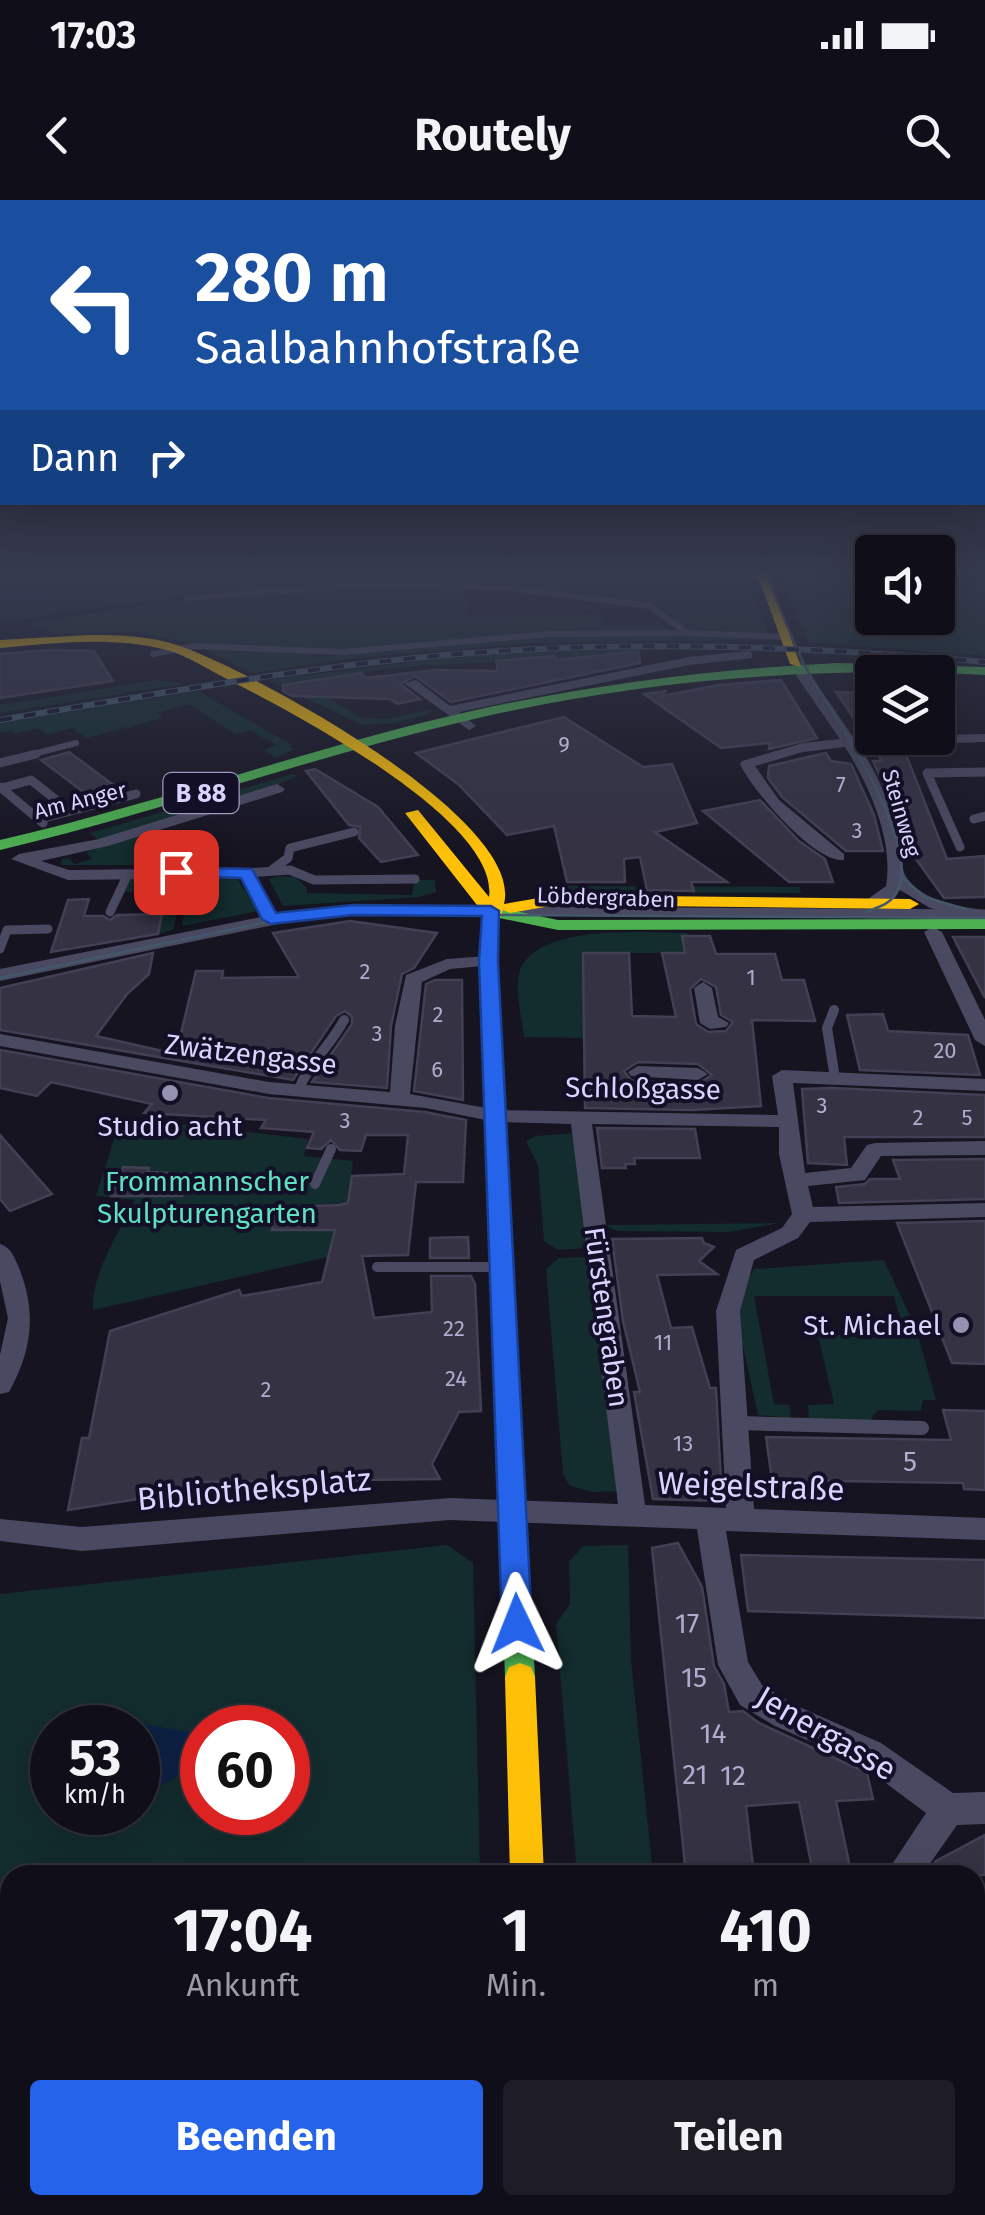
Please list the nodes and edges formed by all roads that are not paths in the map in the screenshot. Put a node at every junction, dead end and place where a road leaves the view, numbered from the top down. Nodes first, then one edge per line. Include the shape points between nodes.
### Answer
1 (174, 665) edge
2 (209, 665) edge
3 (669, 665) edge
4 (784, 665) edge
5 (797, 665) edge
6 (910, 665) edge
7 (985, 671) edge
8 (412, 683) dead end
9 (459, 718) junction
10 (985, 738) edge
11 (76, 743) dead end
12 (360, 744) junction
13 (850, 744) junction
14 (336, 752) junction
15 (0, 764) edge
16 (985, 772) edge
17 (1, 787) edge
18 (277, 789) dead end
19 (136, 794) dead end
20 (55, 799) dead end
21 (985, 816) edge
22 (974, 819) dead end
23 (46, 826) junction
24 (354, 832) dead end
25 (960, 847) dead end
26 (10, 849) edge
27 (838, 857) dead end
28 (288, 858) junction
29 (273, 870) junction
30 (302, 871) junction
31 (246, 873) junction
32 (128, 874) junction
33 (896, 876) junction
34 (415, 878) dead end
35 (874, 903) junction
36 (935, 904) junction
37 (491, 911) junction
38 (110, 912) dead end
39 (983, 915) edge
40 (271, 919) junction
41 (48, 929) dead end
42 (932, 932) dead end
43 (0, 950) edge
44 (488, 961) junction
45 (0, 975) edge
46 (985, 981) edge
47 (959, 982) junction
48 (703, 988) dead end
49 (834, 1010) dead end
50 (344, 1020) dead end
51 (719, 1024) dead end
52 (0, 1040) edge
53 (985, 1040) edge
54 (638, 1072) dead end
55 (698, 1074) dead end
56 (835, 1078) junction
57 (985, 1085) edge
58 (298, 1091) junction
59 (400, 1096) junction
60 (496, 1116) junction
61 (582, 1118) junction
62 (790, 1120) junction
63 (985, 1148) edge
64 (331, 1150) dead end
65 (795, 1181) junction
66 (315, 1184) dead end
67 (985, 1210) edge
68 (803, 1215) junction
69 (0, 1252) edge
70 (376, 1267) dead end
71 (503, 1267) junction
72 (0, 1385) edge
73 (922, 1428) dead end
74 (742, 1432) junction
75 (514, 1512) junction
76 (633, 1516) junction
77 (726, 1522) junction
78 (985, 1529) edge
79 (0, 1530) edge
80 (985, 1808) edge
81 (948, 1809) junction
82 (527, 1865) edge
83 (909, 1865) edge

1 - 14 main road
2 - 12 main road
3 - 9 street, Am Anger
4 - 9 main road, Am Anger / B 88 via 692,673
5 - 13 street, Steinweg
6 - 7 main road, B 88
8 - 9 street
9 - 12 main road, Am Anger / B 88
10 - 13 street
11 - 15 lane
12 - 14 main road, Am Anger / B 88
12 - 37 main road via 412,780 479,848 499,888
13 - 27 street via 773,753 747,764 765,794
13 - 33 street, Steinweg via 869,775
14 - 23 main road, Am Anger / B 88
14 - 37 main road via 421,821
16 - 25 lane via 927,773
17 - 20 lane via 32,780
17 - 23 lane
18 - 26 street, Am Anger via 54,856
19 - 23 lane
21 - 22 lane
23 - 26 main road, Am Anger / B 88
24 - 28 lane via 290,848
26 - 32 street via 68,875
28 - 29 lane
28 - 30 lane
29 - 30 lane
29 - 31 lane
30 - 34 lane via 314,880
31 - 32 street
31 - 40 street
32 - 38 lane
33 - 35 street, Steinweg via 889,894
33 - 36 street, Steinweg
35 - 36 main road, Löbdergraben
35 - 37 main road, Löbdergraben via 556,900
36 - 39 main road, Löbdergraben
37 - 39 main road, Löbdergraben via 558,925
37 - 40 street via 353,910
37 - 44 main road
40 - 45 street
41 - 43 lane via 8,930
42 - 47 street
44 - 59 street via 437,967 413,979
44 - 60 main road
46 - 47 street
47 - 53 street
48 - 51 street via 710,1023
49 - 56 lane via 827,1028
50 - 58 lane via 331,1045 310,1063
52 - 58 street, Zwätzengasse
54 - 55 street
56 - 57 street
56 - 62 street via 782,1076
58 - 59 street, Zwätzengasse via 353,1100
59 - 60 street, Zwätzengasse
60 - 61 street, Schloßgasse
60 - 71 main road
61 - 62 street, Schloßgasse
61 - 76 street, Fürstengraben
62 - 65 street
63 - 65 street via 874,1150 857,1175
64 - 66 lane
65 - 68 street
67 - 68 street
68 - 74 street, Jenergasse via 790,1234 744,1256 728,1310
69 - 72 street via 22,1301 21,1330
70 - 71 lane
71 - 75 main road
73 - 74 lane
74 - 77 street, Jenergasse
75 - 76 street, Weigelstraße
75 - 79 street, Bibliotheksplatz via 419,1510 82,1539
75 - 82 main road
76 - 77 street, Weigelstraße
77 - 78 street, Weigelstraße
77 - 81 street, Jenergasse via 733,1665 751,1695 870,1753
80 - 81 street
81 - 83 street

